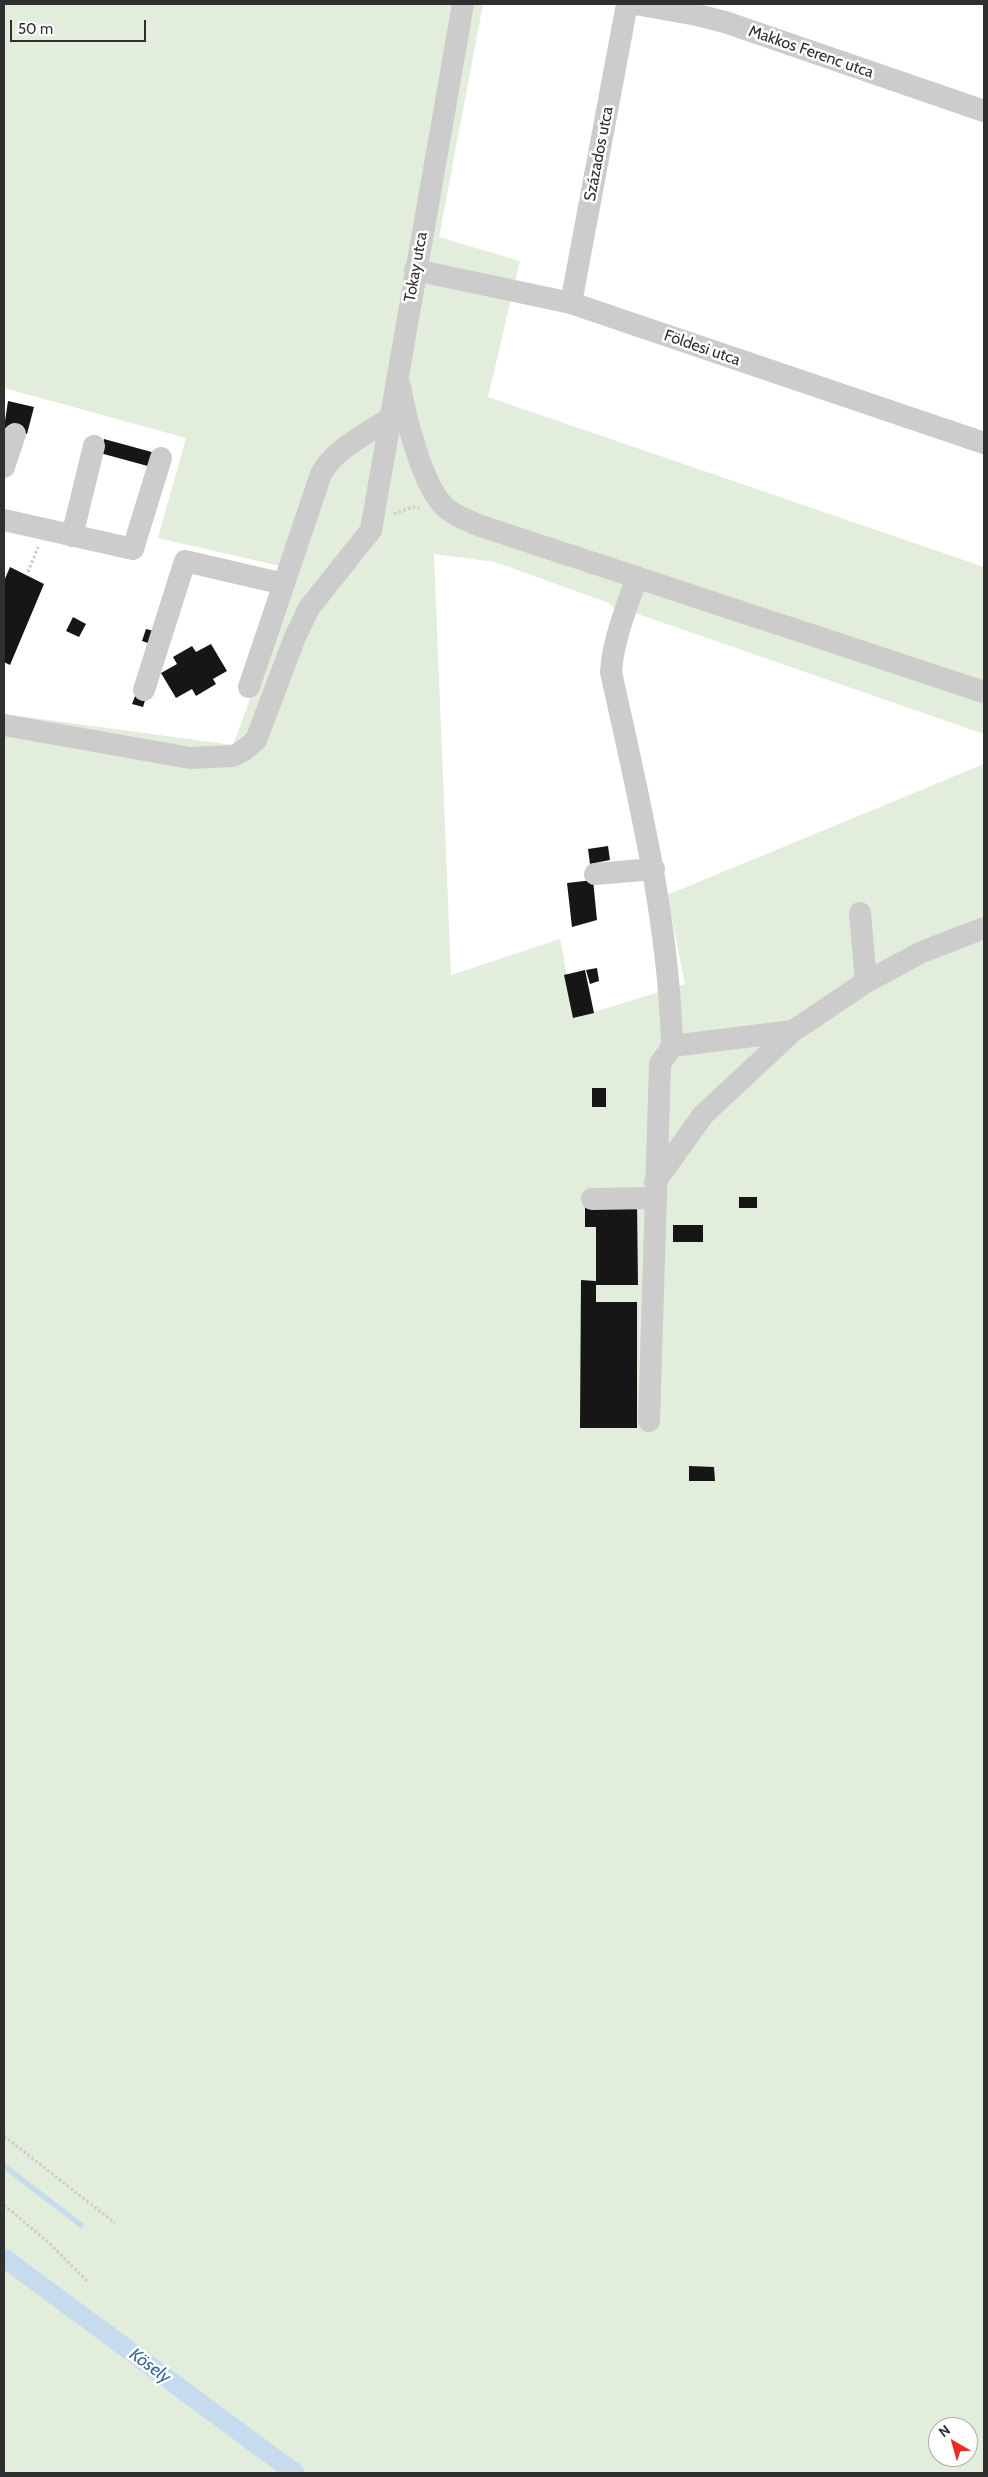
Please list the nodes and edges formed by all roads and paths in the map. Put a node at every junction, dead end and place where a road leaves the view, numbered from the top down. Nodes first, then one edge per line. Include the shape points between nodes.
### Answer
1 (463, 4) edge
2 (627, 4) edge
3 (635, 4) edge
4 (984, 111) edge
5 (415, 270) junction
6 (571, 303) junction
7 (398, 372) junction
8 (390, 418) junction
9 (15, 434) dead end
10 (984, 443) edge
11 (94, 446) dead end
12 (161, 458) dead end
13 (4, 467) edge
14 (454, 514) junction
15 (4, 520) edge
16 (45, 529) junction
17 (371, 530) junction
18 (72, 536) junction
19 (28, 572) dead end
20 (637, 577) junction
21 (284, 584) junction
22 (249, 687) dead end
23 (144, 690) dead end
24 (984, 692) edge
25 (4, 725) edge
26 (654, 869) junction
27 (595, 874) dead end
28 (860, 914) dead end
29 (984, 928) edge
30 (866, 982) junction
31 (793, 1031) junction
32 (672, 1046) junction
33 (654, 1190) junction
34 (592, 1198) dead end
35 (648, 1421) dead end
36 (4, 2136) edge
37 (4, 2205) edge
38 (114, 2223) dead end
39 (88, 2281) dead end

1 - 5 street, Tokay utca
2 - 6 street, Százados utca
3 - 4 street, Makkos Ferenc utca via 725,22
5 - 6 street, Földesi utca
5 - 7 street, Tokay utca
6 - 10 street, Földesi utca
7 - 8 street, Tokay utca
7 - 14 street via 404,410 428,481 434,495
8 - 17 street, Tokay utca
8 - 21 street via 326,464
9 - 13 street
11 - 18 street
12 - 18 street via 133,550
14 - 17 path via 413,507 396,513
14 - 20 street via 475,524
15 - 16 street
16 - 18 street
16 - 19 path
17 - 25 street via 309,608 261,731 243,751 233,756 190,758
20 - 24 street
20 - 26 street via 611,672
21 - 22 street
21 - 23 street via 186,561
26 - 27 street
26 - 32 street
28 - 30 street
29 - 30 street via 922,952
30 - 31 street
31 - 32 street
31 - 33 street via 703,1115
32 - 33 street via 660,1064
33 - 34 street
33 - 35 street
36 - 38 path
37 - 39 path

